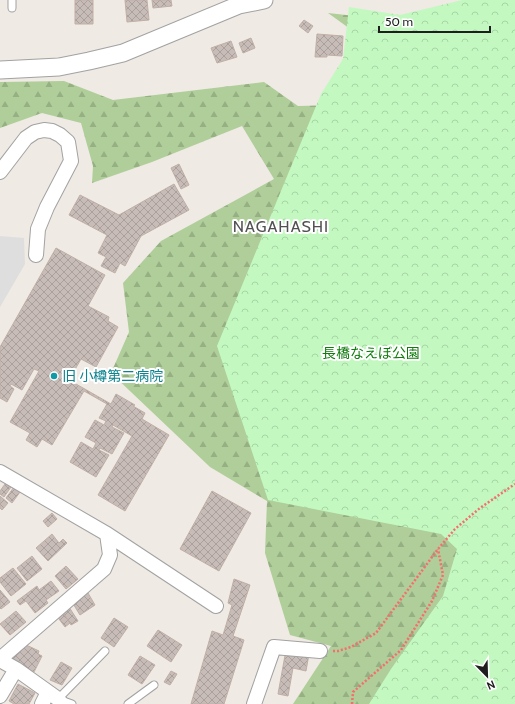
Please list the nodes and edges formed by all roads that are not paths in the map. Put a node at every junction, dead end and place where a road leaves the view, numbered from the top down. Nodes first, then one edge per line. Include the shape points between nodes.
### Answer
1 (264, 0) edge
2 (0, 70) edge
3 (0, 172) edge
4 (36, 254) dead end
5 (0, 472) edge
6 (107, 534) junction
7 (216, 606) dead end
8 (320, 651) road end
9 (105, 652) dead end
10 (0, 659) edge
11 (16, 669) junction
12 (154, 685) dead end
13 (0, 696) edge
14 (52, 700) edge
15 (72, 704) edge
16 (128, 704) edge
17 (254, 704) edge

1 - 2 street via 240,5 123,53 59,67
3 - 4 street via 26,138 35,132 52,131 68,142 71,161 38,229
5 - 6 street
6 - 7 street
6 - 10 street via 110,555 104,569
8 - 17 street via 274,647
9 - 14 lane
10 - 11 street
11 - 13 street
11 - 14 street
12 - 16 lane
14 - 15 lane

